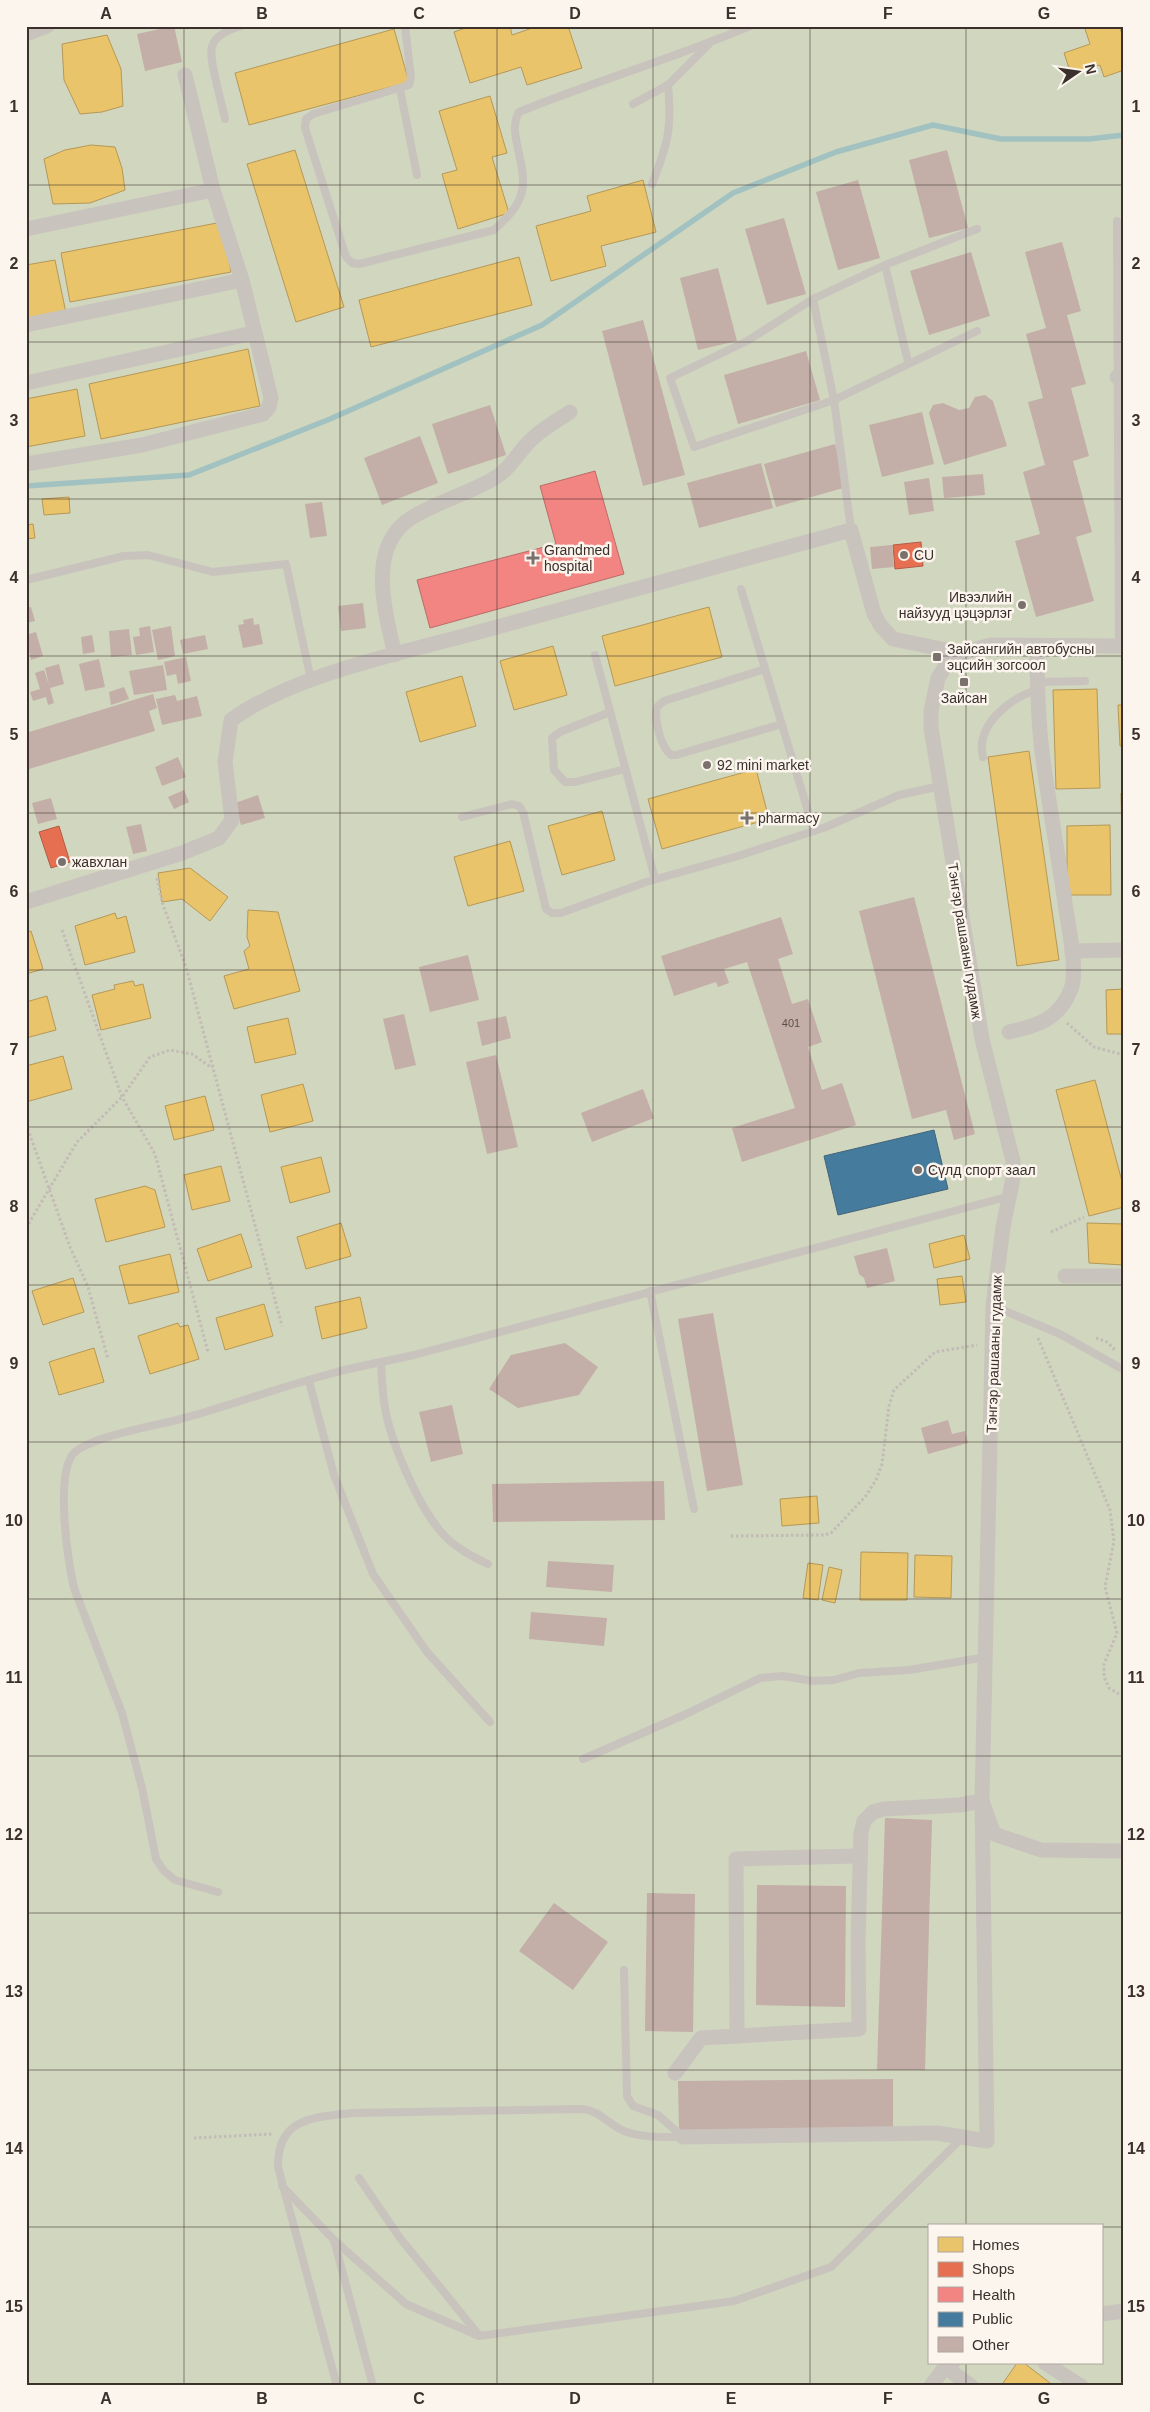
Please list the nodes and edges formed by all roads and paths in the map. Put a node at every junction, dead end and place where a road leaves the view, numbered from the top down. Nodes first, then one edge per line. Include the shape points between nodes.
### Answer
1 (47, 26) edge
2 (240, 26) edge
3 (405, 26) edge
4 (750, 26) edge
5 (26, 34) edge
6 (711, 43) junction
7 (185, 75) dead end
8 (668, 86) junction
9 (400, 89) junction
10 (633, 104) dead end
11 (225, 119) dead end
12 (417, 175) dead end
13 (652, 184) dead end
14 (213, 190) junction
15 (1117, 221) dead end
16 (26, 229) edge
17 (977, 229) dead end
18 (885, 265) junction
19 (242, 280) junction
20 (813, 299) junction
21 (26, 325) edge
22 (977, 331) dead end
23 (253, 334) junction
24 (908, 362) junction
25 (1120, 376) edge
26 (26, 383) edge
27 (834, 400) junction
28 (570, 412) dead end
29 (26, 464) edge
30 (851, 530) junction
31 (26, 580) edge
32 (742, 589) dead end
33 (1036, 646) junction
34 (1122, 646) edge
35 (961, 653) junction
36 (394, 655) junction
37 (594, 655) dead end
38 (765, 670) junction
39 (311, 680) junction
40 (1085, 681) dead end
41 (1037, 686) junction
42 (610, 712) junction
43 (782, 724) junction
44 (983, 757) dead end
45 (625, 769) junction
46 (941, 786) junction
47 (462, 817) dead end
48 (814, 831) junction
49 (153, 863) junction
50 (655, 879) junction
51 (26, 902) edge
52 (62, 930) dead end
53 (1124, 950) edge
54 (1072, 951) junction
55 (1055, 1014) junction
56 (1009, 1032) dead end
57 (1124, 1055) edge
58 (212, 1068) junction
59 (122, 1097) junction
60 (26, 1124) edge
61 (49, 1191) junction
62 (1010, 1196) junction
63 (1084, 1218) dead end
64 (26, 1228) edge
65 (1051, 1232) dead end
66 (1065, 1276) dead end
67 (1124, 1276) edge
68 (650, 1291) junction
69 (993, 1306) junction
70 (1026, 1320) junction
71 (282, 1326) dead end
72 (992, 1344) junction
73 (208, 1352) dead end
74 (108, 1359) dead end
75 (380, 1362) junction
76 (1124, 1370) edge
77 (309, 1381) junction
78 (694, 1509) dead end
79 (731, 1536) dead end
80 (488, 1564) dead end
81 (986, 1657) junction
82 (1124, 1696) edge
83 (490, 1722) dead end
84 (583, 1760) dead end
85 (982, 1801) junction
86 (1124, 1851) edge
87 (858, 1856) junction
88 (218, 1892) dead end
89 (624, 1970) dead end
90 (737, 2036) junction
91 (675, 2073) dead end
92 (286, 2133) junction
93 (964, 2136) junction
94 (682, 2137) junction
95 (194, 2138) dead end
96 (359, 2178) dead end
97 (282, 2186) junction
98 (334, 2240) junction
99 (1124, 2311) edge
100 (1102, 2314) edge
101 (479, 2336) junction
102 (1047, 2364) edge
103 (949, 2365) edge
104 (337, 2386) edge
105 (373, 2386) edge
106 (931, 2386) edge
107 (971, 2386) edge
108 (1081, 2386) edge

1 - 5 street
2 - 11 lane via 224,31 210,53
3 - 9 lane via 411,78 408,85
4 - 6 lane
6 - 8 lane
6 - 9 lane via 572,90 519,112 515,128 523,165 523,187 510,214 494,230 359,264 352,263 346,256 305,128 306,119 313,114
7 - 14 street
8 - 10 lane
8 - 13 lane via 671,119 667,145
9 - 12 lane
14 - 16 street
14 - 19 street
15 - 25 lane
17 - 18 lane
18 - 20 lane
18 - 24 lane
19 - 21 street
19 - 23 street
20 - 27 lane
20 - 27 lane via 747,340 670,378 694,447
22 - 24 lane
23 - 26 street
23 - 29 street via 271,398 270,407 263,414 142,445
24 - 27 lane
25 - 34 lane
27 - 30 lane
28 - 36 street via 532,438 509,468 494,479 411,518 392,534 382,562 386,614
30 - 35 street via 874,614 881,626 893,639
30 - 36 street
31 - 39 lane via 124,556 148,554 213,572 286,564
32 - 38 lane
33 - 34 street, Тэнгэр рашааны гудамж
33 - 35 street, Тэнгэр рашааны гудамж via 991,645
33 - 41 street
35 - 46 street, Тэнгэр рашааны гудамж via 946,665 938,678 931,711
36 - 39 street
37 - 42 lane
38 - 43 lane
38 - 43 lane via 664,701 657,707 655,715 660,732 668,753 676,755
39 - 49 street via 248,708 231,720 225,762 232,820 219,838
40 - 41 lane
41 - 44 lane via 1011,701 983,732 980,747
41 - 54 street via 1043,758
42 - 45 lane
42 - 45 lane via 552,738 554,770 566,782 575,782
43 - 48 lane
45 - 50 lane
46 - 48 lane via 899,794
46 - 62 street, Тэнгэр рашааны гудамж via 982,1039 1012,1161
47 - 50 lane via 512,804 519,806 546,909 552,913 561,913
48 - 50 lane
49 - 51 street via 122,869
49 - 58 path via 162,902 186,966
52 - 59 path
53 - 54 street
54 - 55 street via 1072,989
55 - 56 street via 1040,1025
55 - 57 path via 1094,1047
58 - 59 path via 192,1054 170,1050 150,1057
58 - 71 path
59 - 61 path via 77,1142
59 - 73 path via 155,1154
60 - 61 path
61 - 64 path
61 - 74 path via 88,1287
62 - 68 lane
62 - 69 street, Тэнгэр рашааны гудамж
63 - 65 path
66 - 67 street
68 - 75 lane
68 - 78 lane
69 - 70 lane
69 - 72 street, Тэнгэр рашааны гудамж
70 - 76 lane via 1060,1334
70 - 82 path via 1045,1354 1110,1510 1114,1541 1105,1587 1117,1634 1104,1664 1104,1677 1109,1688
72 - 79 path via 935,1352 900,1382 890,1398 884,1455 876,1480 866,1497 831,1533
72 - 81 street, Тэнгэр рашааны гудамж
75 - 77 lane
75 - 80 lane via 385,1409 401,1462 409,1477 441,1532 466,1554
77 - 83 lane via 334,1475 373,1574 426,1652
77 - 88 lane via 116,1434 74,1454 64,1481 63,1498 74,1588 122,1713 142,1788 156,1860 175,1880
81 - 84 lane via 935,1667 859,1673 834,1680 813,1681 784,1676 760,1678
81 - 85 street, Тэнгэр рашааны гудамж
85 - 86 street, Тэнгэр рашааны гудамж via 994,1834 1015,1843 1041,1850
85 - 87 street via 873,1812 864,1821
85 - 93 street via 987,2141
87 - 90 street via 859,2029
87 - 90 street via 736,1859
89 - 94 lane via 627,2096 633,2106 658,2115
90 - 91 street via 701,2038
92 - 94 lane via 309,2119 354,2114 582,2109 598,2113 632,2133
92 - 95 path
92 - 97 lane via 278,2152
93 - 94 street via 927,2133
93 - 101 lane via 831,2266 734,2301
96 - 101 lane via 400,2238
97 - 98 lane
97 - 104 lane
98 - 101 lane via 406,2304
98 - 105 lane
99 - 100 street
102 - 108 street
103 - 106 street
103 - 107 street

